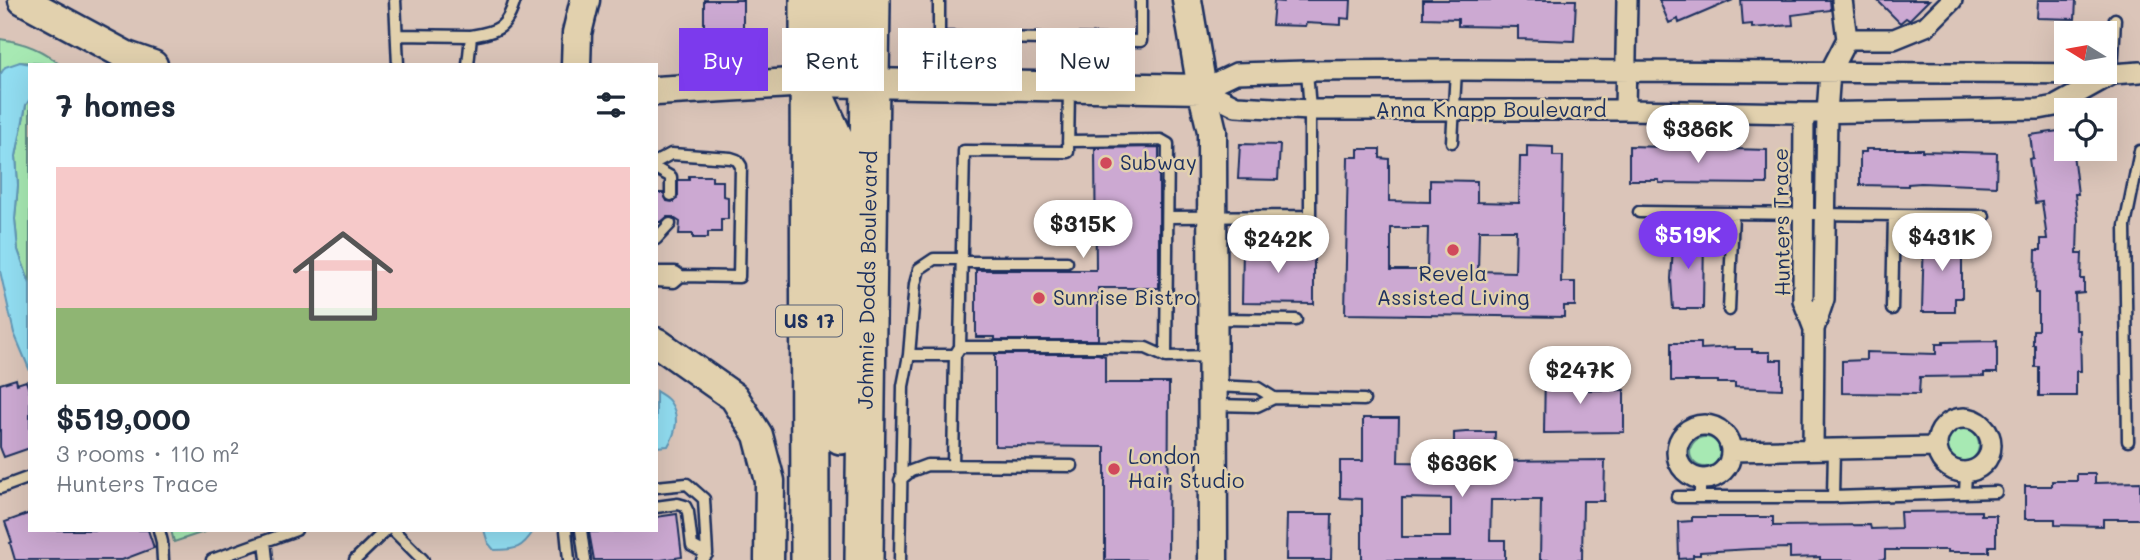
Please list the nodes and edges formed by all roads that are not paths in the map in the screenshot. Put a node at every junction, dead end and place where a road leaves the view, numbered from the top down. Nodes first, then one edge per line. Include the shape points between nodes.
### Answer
1 (23, 0) edge
2 (395, 0) edge
3 (515, 0) edge
4 (585, 0) edge
5 (809, 0) edge
6 (838, 0) edge
7 (871, 0) edge
8 (939, 0) edge
9 (1141, 0) edge
10 (1187, 0) edge
11 (1627, 0) edge
12 (1842, 0) edge
13 (1952, 0) edge
14 (809, 28) edge
15 (839, 28) edge
16 (871, 28) edge
17 (397, 35) junction
18 (471, 36) junction
19 (1847, 39) junction
20 (148, 63) edge
21 (398, 63) edge
22 (468, 63) edge
23 (576, 63) edge
24 (1457, 70) junction
25 (1307, 71) junction
26 (1626, 71) junction
27 (1830, 72) junction
28 (2140, 72) edge
29 (2054, 74) edge
30 (2118, 74) edge
31 (884, 83) edge
32 (782, 84) edge
33 (2094, 84) edge
34 (1036, 86) edge
35 (1135, 88) edge
36 (1202, 89) junction
37 (658, 91) edge
38 (808, 91) edge
39 (812, 91) edge
40 (871, 91) edge
41 (1069, 91) edge
42 (1310, 110) junction
43 (1625, 110) junction
44 (1454, 111) junction
45 (1804, 113) junction
46 (1827, 113) junction
47 (1068, 141) junction
48 (1452, 142) dead end
49 (2140, 151) edge
50 (658, 161) edge
51 (658, 170) edge
52 (667, 195) dead end
53 (1639, 212) dead end
54 (1733, 214) junction
55 (1804, 215) junction
56 (1826, 215) junction
57 (1894, 216) junction
58 (1984, 216) dead end
59 (1168, 217) junction
60 (1213, 217) junction
61 (667, 223) dead end
62 (658, 236) edge
63 (962, 260) junction
64 (1067, 262) dead end
65 (658, 272) edge
66 (681, 276) junction
67 (658, 281) edge
68 (1892, 309) dead end
69 (1729, 310) dead end
70 (1213, 320) junction
71 (1296, 320) dead end
72 (1814, 329) junction
73 (658, 343) edge
74 (958, 351) junction
75 (909, 355) junction
76 (1213, 355) junction
77 (1166, 357) junction
78 (1214, 396) junction
79 (1274, 398) junction
80 (1364, 400) dead end
81 (2129, 441) dead end
82 (1937, 447) junction
83 (1813, 449) junction
84 (1834, 449) junction
85 (1731, 451) junction
86 (953, 465) junction
87 (1073, 466) dead end
88 (1966, 472) junction
89 (28, 478) edge
90 (900, 480) junction
91 (658, 487) edge
92 (0, 488) edge
93 (1700, 488) junction
94 (1996, 492) dead end
95 (1965, 493) junction
96 (1677, 497) dead end
97 (1833, 497) junction
98 (658, 507) edge
99 (159, 532) edge
100 (290, 532) edge
101 (384, 532) edge
102 (395, 532) edge
103 (566, 532) edge
104 (580, 532) edge
105 (265, 541) junction
106 (705, 557) edge
107 (163, 560) edge
108 (212, 560) edge
109 (267, 560) edge
110 (355, 560) edge
111 (423, 560) edge
112 (569, 560) edge
113 (585, 560) edge
114 (769, 560) edge
115 (810, 560) edge
116 (852, 560) edge
117 (864, 560) edge
118 (900, 560) edge
119 (1213, 560) edge

1 - 20 street
2 - 17 lane
3 - 18 lane via 509,19 492,32
4 - 23 street
5 - 14 highway, US 17
6 - 15 highway
7 - 16 highway, Johnnie Dodds Boulevard / US 17
8 - 9 lane via 939,37 1141,41
10 - 36 street
11 - 26 street
12 - 19 street
13 - 19 street via 1926,26 1894,39
17 - 18 lane
17 - 21 lane
18 - 22 lane
19 - 27 street
24 - 25 street, Anna Knapp Boulevard
24 - 26 street, Anna Knapp Boulevard
24 - 44 lane
25 - 36 street, Anna Knapp Boulevard via 1236,73
25 - 42 lane
26 - 27 street, Anna Knapp Boulevard
26 - 43 street
27 - 29 street, Anna Knapp Boulevard
27 - 46 street, Hunters Trace
28 - 30 street, Anna Knapp Boulevard
31 - 34 street, Anna Knapp Boulevard
32 - 37 street, Anna Knapp Boulevard
33 - 46 street, Anna Knapp Boulevard via 2055,106 2039,109
35 - 36 street, Anna Knapp Boulevard
36 - 42 street, Anna Knapp Boulevard via 1236,106
36 - 60 street via 1212,131
38 - 115 highway, US 17
39 - 116 highway via 841,154 842,474
40 - 117 highway, Johnnie Dodds Boulevard / US 17
41 - 47 lane
42 - 44 street, Anna Knapp Boulevard
42 - 60 lane via 1310,216
43 - 44 street, Anna Knapp Boulevard
43 - 45 street, Anna Knapp Boulevard
44 - 48 lane
45 - 46 street, Anna Knapp Boulevard
45 - 55 street, Hunters Trace
46 - 56 street, Hunters Trace
47 - 59 lane via 1161,140 1168,144
47 - 63 lane via 1068,152 964,151
49 - 81 lane via 2125,226
50 - 66 lane via 671,154 731,158 741,166 739,277
51 - 52 lane via 671,177
53 - 54 lane
54 - 55 lane
54 - 69 lane
55 - 56 lane
55 - 72 street, Hunters Trace via 1803,300
56 - 57 lane
56 - 72 street, Hunters Trace via 1824,299
57 - 58 lane
57 - 68 lane
59 - 60 lane
59 - 77 lane
60 - 70 street
61 - 62 lane
63 - 64 lane
63 - 74 lane
63 - 75 lane via 934,259 919,269
65 - 66 lane
66 - 67 lane via 674,282
70 - 71 lane
70 - 76 street
72 - 83 street, Hunters Trace
73 - 114 street via 734,397 758,435 770,481
74 - 75 lane
74 - 77 lane via 1146,348
74 - 86 lane
75 - 90 lane via 903,386
76 - 77 lane
76 - 78 street
78 - 79 lane via 1258,388
78 - 79 lane via 1257,407
78 - 119 street
79 - 80 lane
82 - 84 street
82 - 88 street via 1944,464
82 - 88 street via 1942,429 1954,419 1980,423 1990,435 1990,455 1978,469
83 - 84 street
83 - 85 street
84 - 97 lane
85 - 93 street via 1723,472
85 - 93 street via 1723,433 1714,428 1700,426 1684,435 1678,446 1679,463
86 - 87 lane
86 - 90 lane via 928,465
88 - 95 lane
89 - 92 lane
90 - 118 lane
91 - 106 lane via 687,484 704,499
93 - 96 lane
93 - 97 lane
94 - 95 lane
95 - 97 lane
98 - 106 lane via 685,506 692,546
99 - 107 lane
100 - 105 lane
101 - 110 lane
102 - 111 lane
103 - 112 lane
104 - 113 lane
105 - 108 lane
105 - 109 lane

